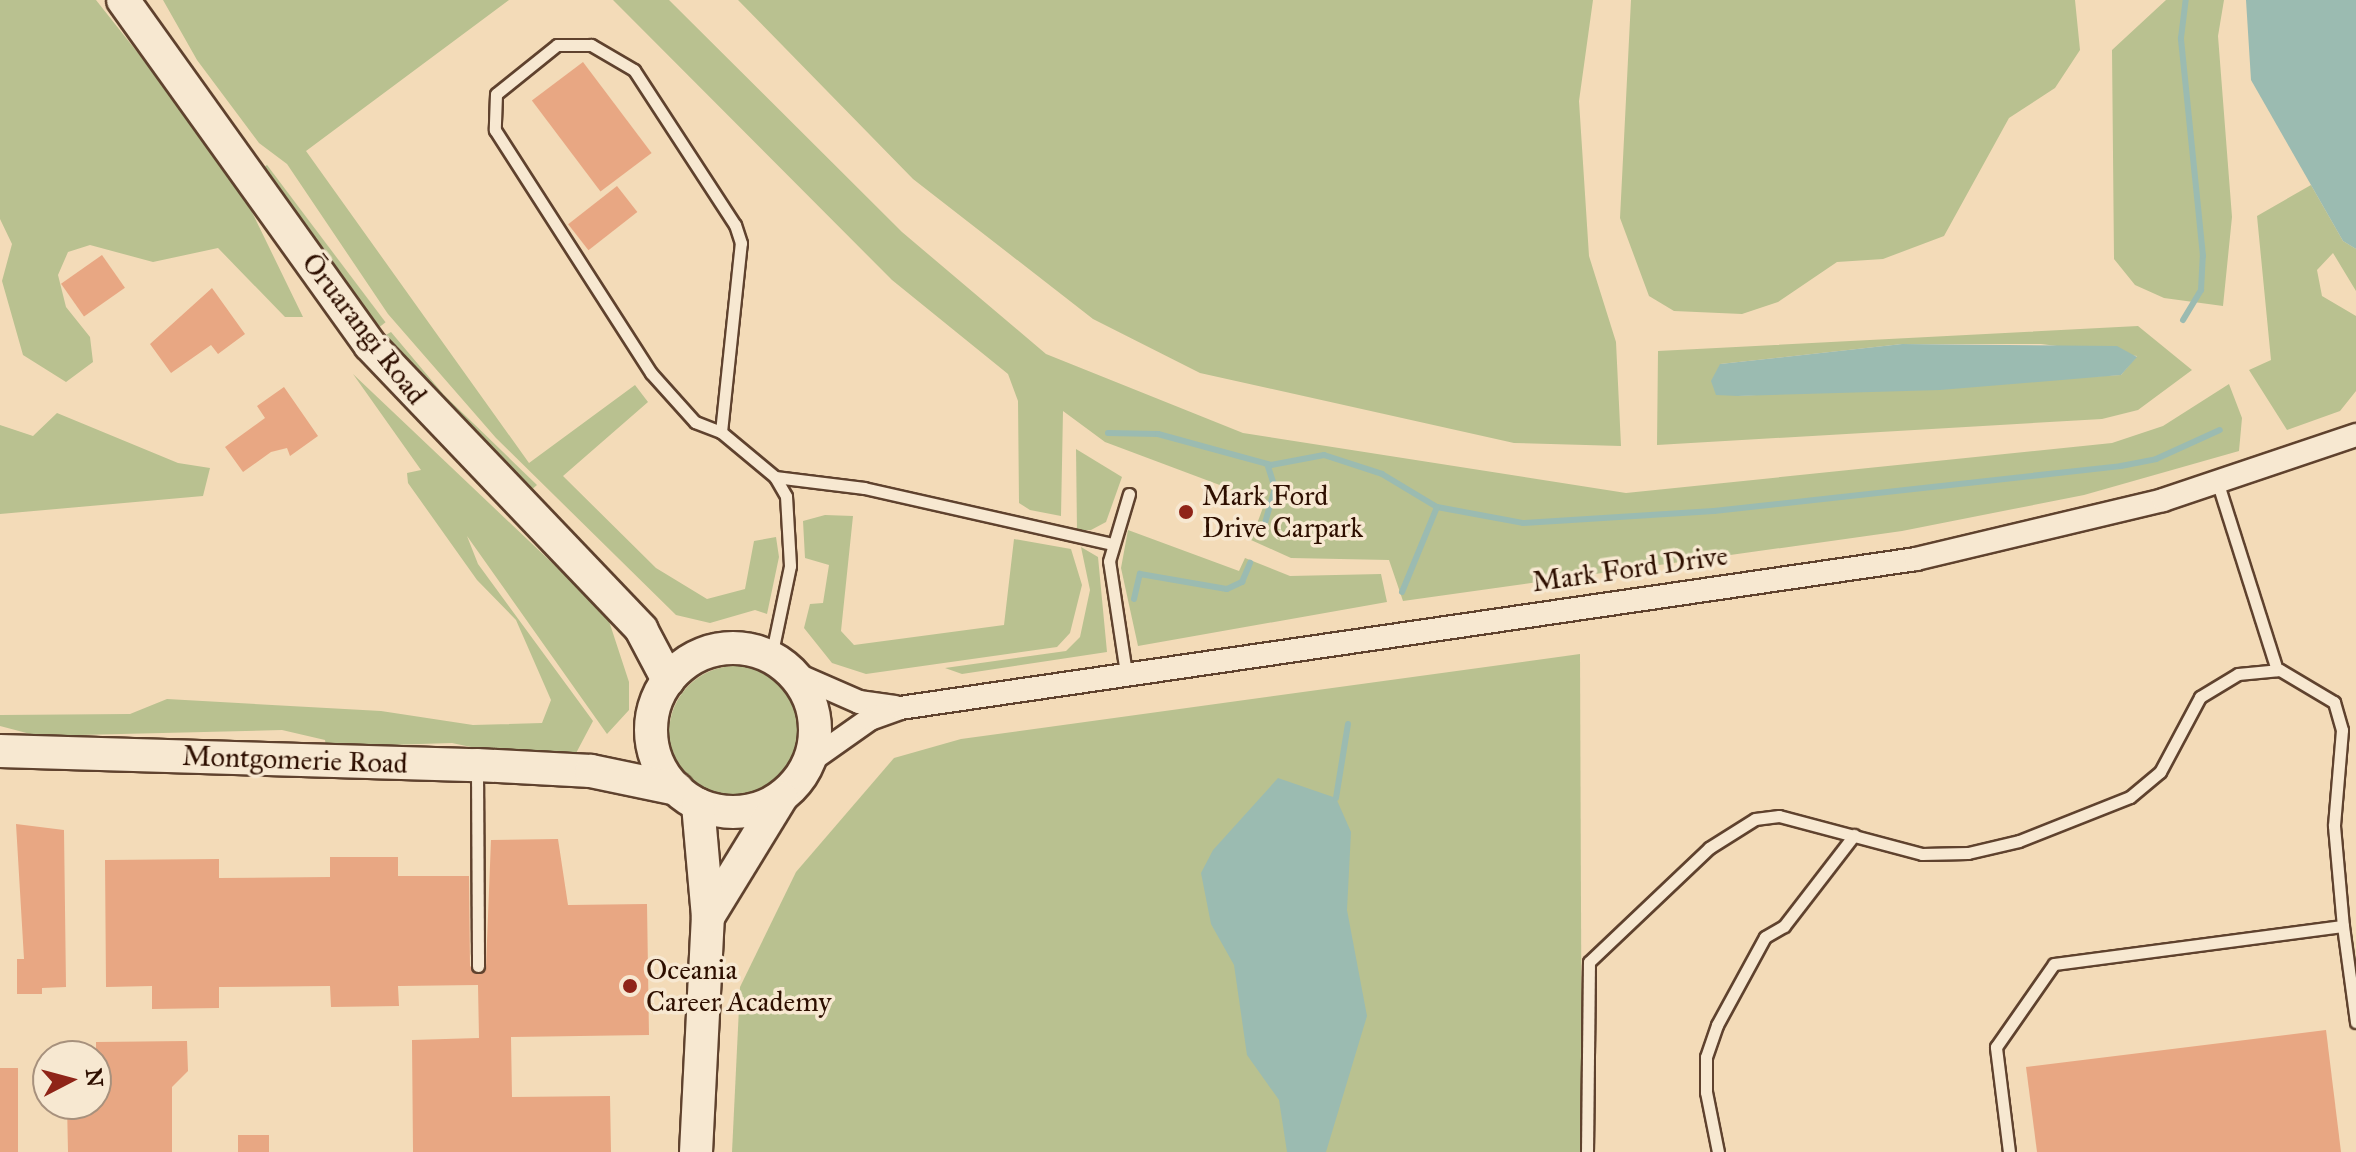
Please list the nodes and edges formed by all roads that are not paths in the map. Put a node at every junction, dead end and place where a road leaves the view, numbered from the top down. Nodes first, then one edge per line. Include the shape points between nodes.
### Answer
1 (123, 0) edge
2 (721, 432) junction
3 (2356, 435) edge
4 (775, 477) junction
5 (2218, 484) junction
6 (1129, 494) dead end
7 (1112, 544) junction
8 (641, 629) junction
9 (698, 656) junction
10 (782, 665) junction
11 (2277, 670) junction
12 (1126, 673) junction
13 (668, 680) junction
14 (900, 708) junction
15 (652, 742) junction
16 (0, 751) edge
17 (809, 762) junction
18 (477, 765) junction
19 (591, 771) junction
20 (783, 795) junction
21 (688, 797) junction
22 (1854, 835) junction
23 (708, 917) junction
24 (2343, 926) junction
25 (478, 966) dead end
26 (2356, 1022) edge
27 (696, 1152) edge
28 (1587, 1152) edge
29 (1718, 1152) edge
30 (2009, 1152) edge

1 - 8 street, Ōruarangi Road via 370,345
2 - 2 lane via 695,422 651,373 495,130 496,94 557,45 591,45 634,70 735,225 741,243
2 - 4 lane
3 - 5 street, Mark Ford Drive
4 - 7 lane via 864,488
4 - 10 lane via 786,496 790,566
5 - 11 lane
5 - 12 street, Mark Ford Drive via 1916,559
6 - 7 lane
7 - 12 lane via 1110,583
8 - 9 street, Ōruarangi Road
8 - 13 street, Ōruarangi Road
9 - 10 street via 735,648
9 - 13 street
10 - 14 street, Mark Ford Drive via 859,702
10 - 17 street via 814,715
11 - 22 lane via 2238,674 2208,690 2160,772 2130,797 2087,817 1968,853 1922,854
11 - 24 lane via 2334,702 2342,730 2334,826
12 - 14 street, Mark Ford Drive
13 - 15 street via 658,699
14 - 17 street, Mark Ford Drive via 870,719
15 - 19 street, Montgomerie Road
15 - 21 street
16 - 18 street, Montgomerie Road
17 - 20 street
18 - 19 street, Montgomerie Road
18 - 25 lane
19 - 21 street, Montgomerie Road
20 - 21 street via 727,812
20 - 23 street
21 - 23 street
22 - 28 lane via 1779,816 1755,819 1709,848 1604,941 1586,984
22 - 29 lane via 1784,926 1765,937 1717,1025 1706,1057 1706,1092
23 - 27 street
24 - 26 lane
24 - 30 lane via 2054,964 1996,1047

